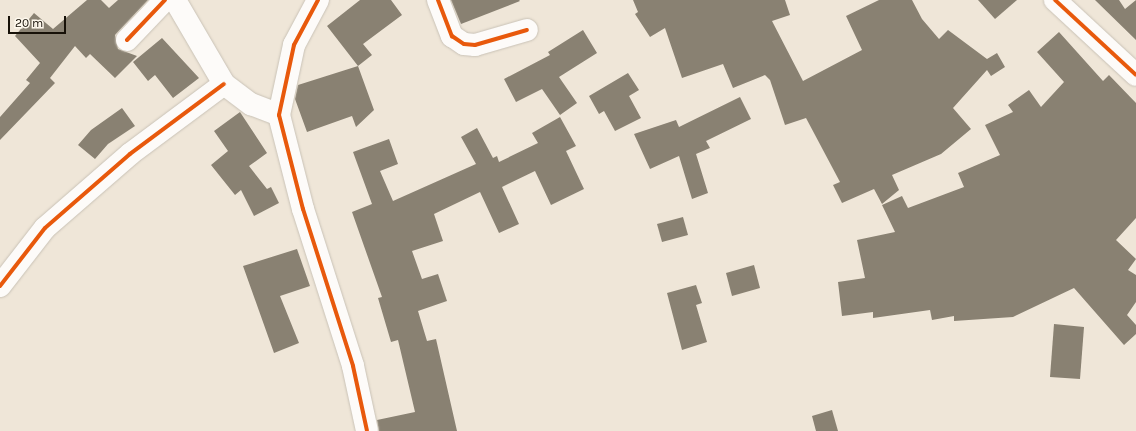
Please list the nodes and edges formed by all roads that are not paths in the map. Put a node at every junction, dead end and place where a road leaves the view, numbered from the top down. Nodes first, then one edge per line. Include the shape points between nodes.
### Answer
1 (165, 0) edge
2 (175, 0) edge
3 (318, 0) edge
4 (438, 0) edge
5 (1055, 0) edge
6 (527, 30) dead end
7 (127, 40) dead end
8 (1136, 75) edge
9 (224, 84) junction
10 (279, 114) junction
11 (0, 286) edge
12 (367, 431) edge

1 - 7 street
2 - 9 street
3 - 10 street via 294,45
4 - 6 street via 452,36 464,44 475,45
5 - 8 street
9 - 10 street via 251,104
9 - 11 street via 130,154 45,228
10 - 12 street via 303,209 353,366

